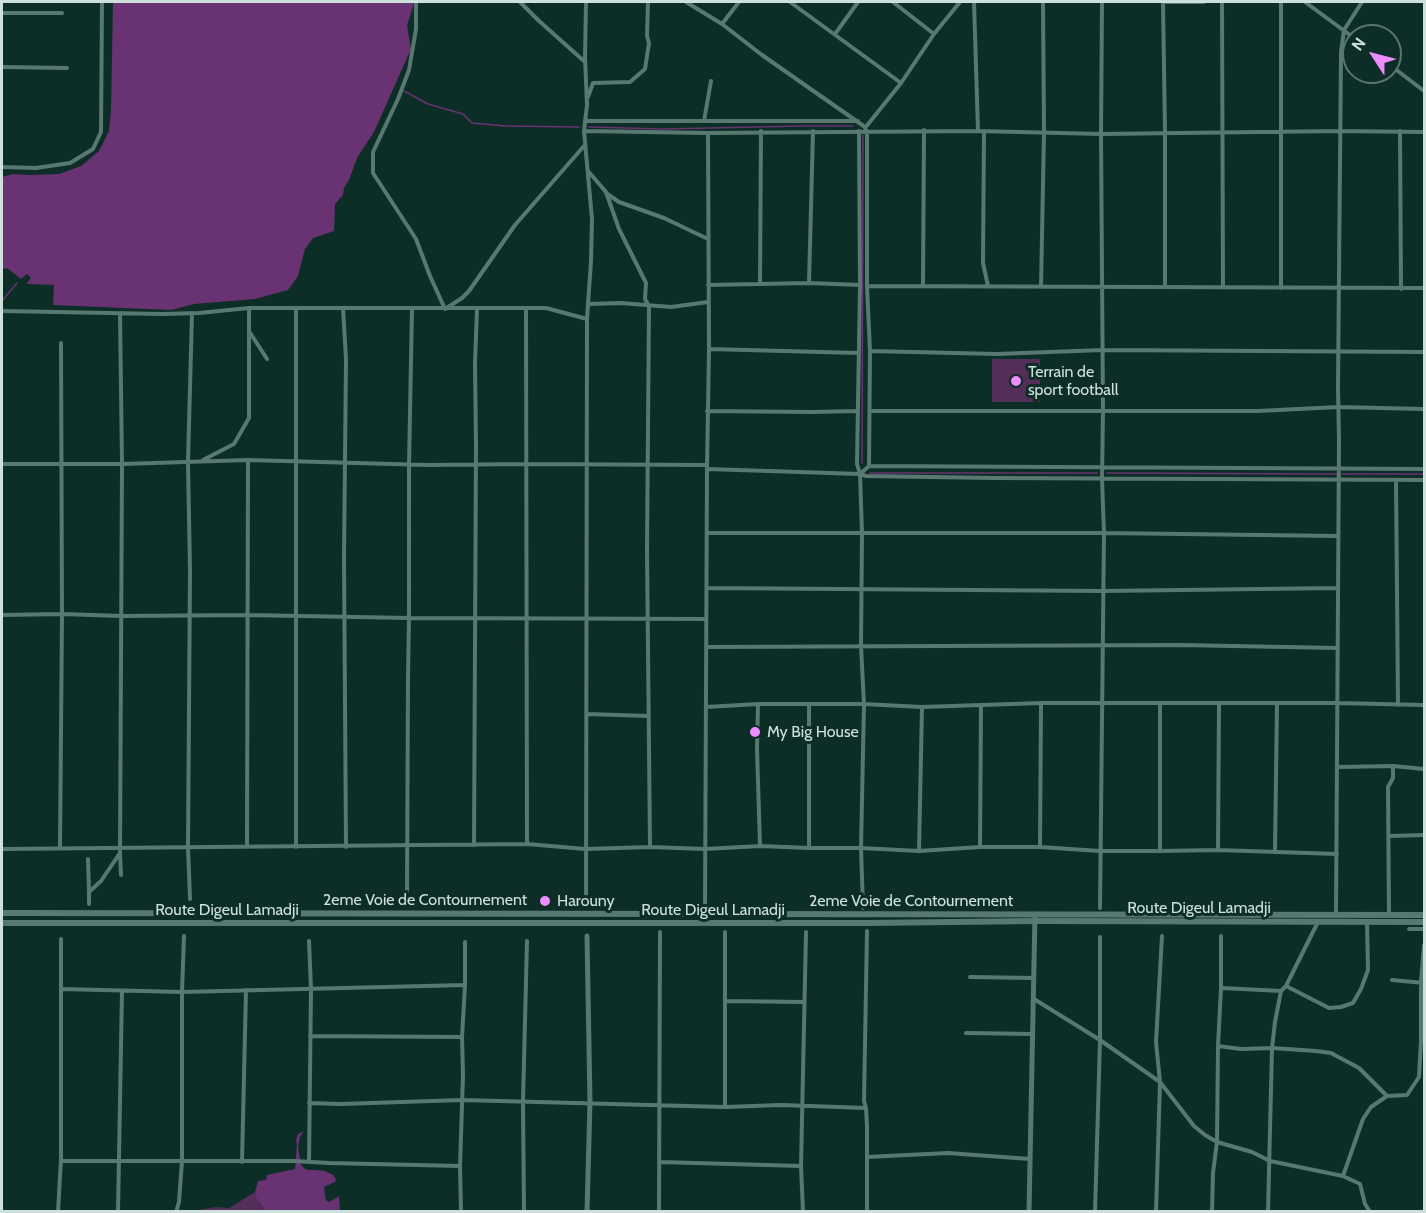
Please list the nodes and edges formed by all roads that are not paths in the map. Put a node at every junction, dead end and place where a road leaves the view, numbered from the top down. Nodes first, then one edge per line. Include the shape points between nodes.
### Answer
1 (102, 2) edge
2 (416, 2) edge
3 (520, 2) edge
4 (586, 2) edge
5 (648, 2) edge
6 (686, 2) edge
7 (739, 2) edge
8 (790, 2) edge
9 (858, 2) edge
10 (893, 2) edge
11 (960, 2) edge
12 (974, 2) edge
13 (1043, 2) edge
14 (1101, 2) edge
15 (1163, 2) edge
16 (1204, 2) edge
17 (1222, 2) edge
18 (1281, 2) edge
19 (1305, 2) edge
20 (1362, 2) edge
21 (62, 13) dead end
22 (2, 14) edge
23 (722, 24) junction
24 (1348, 24) edge
25 (1342, 29) edge
26 (835, 34) junction
27 (934, 34) junction
28 (1342, 45) edge
29 (585, 62) junction
30 (2, 67) edge
31 (67, 68) dead end
32 (1402, 74) edge
33 (711, 81) dead end
34 (901, 83) junction
35 (1425, 91) edge
36 (587, 102) junction
37 (585, 121) junction
38 (704, 121) junction
39 (858, 122) junction
40 (863, 130) junction
41 (924, 130) junction
42 (978, 130) junction
43 (584, 131) junction
44 (761, 131) junction
45 (813, 131) junction
46 (984, 131) junction
47 (1340, 131) junction
48 (1044, 132) junction
49 (1165, 132) junction
50 (1221, 132) junction
51 (1281, 132) junction
52 (1400, 132) junction
53 (1425, 132) edge
54 (708, 133) junction
55 (1101, 134) junction
56 (585, 145) junction
57 (2, 167) edge
58 (587, 170) junction
59 (606, 192) junction
60 (708, 239) junction
61 (809, 283) junction
62 (760, 284) junction
63 (708, 285) junction
64 (860, 285) junction
65 (867, 286) junction
66 (923, 286) junction
67 (988, 286) junction
68 (1041, 287) junction
69 (1102, 287) junction
70 (1165, 287) junction
71 (1223, 287) junction
72 (1281, 288) junction
73 (1339, 288) junction
74 (1425, 288) edge
75 (1401, 289) junction
76 (708, 302) junction
77 (589, 304) junction
78 (649, 306) junction
79 (249, 308) junction
80 (296, 308) junction
81 (343, 308) junction
82 (412, 308) junction
83 (445, 309) junction
84 (477, 309) junction
85 (526, 309) junction
86 (2, 311) edge
87 (120, 313) junction
88 (192, 314) junction
89 (587, 319) junction
90 (249, 331) junction
91 (61, 343) dead end
92 (709, 349) junction
93 (870, 351) junction
94 (1102, 351) junction
95 (1338, 351) junction
96 (1425, 352) edge
97 (859, 353) junction
98 (267, 359) dead end
99 (1338, 407) junction
100 (1425, 409) edge
101 (1103, 410) junction
102 (707, 411) junction
103 (858, 411) junction
104 (870, 411) junction
105 (248, 460) junction
106 (295, 461) junction
107 (188, 462) junction
108 (200, 462) junction
109 (346, 462) junction
110 (2, 464) edge
111 (61, 464) junction
112 (122, 464) junction
113 (476, 464) junction
114 (525, 464) junction
115 (648, 464) junction
116 (409, 465) junction
117 (588, 465) junction
118 (869, 466) junction
119 (707, 467) junction
120 (1425, 469) edge
121 (860, 474) junction
122 (1102, 474) junction
123 (1338, 474) junction
124 (1396, 480) junction
125 (1425, 480) edge
126 (707, 533) junction
127 (862, 533) junction
128 (1104, 533) junction
129 (1338, 536) junction
130 (707, 588) junction
131 (1338, 588) junction
132 (863, 589) junction
133 (1103, 591) junction
134 (62, 614) junction
135 (2, 615) edge
136 (190, 615) junction
137 (248, 615) junction
138 (122, 616) junction
139 (296, 616) junction
140 (344, 617) junction
141 (475, 617) junction
142 (409, 618) junction
143 (526, 618) junction
144 (648, 618) junction
145 (588, 619) junction
146 (706, 619) junction
147 (1102, 645) junction
148 (861, 646) junction
149 (706, 647) junction
150 (1338, 648) junction
151 (1041, 703) junction
152 (1102, 703) junction
153 (1160, 703) junction
154 (1219, 703) junction
155 (1277, 703) junction
156 (1337, 703) junction
157 (758, 704) junction
158 (808, 704) junction
159 (864, 704) junction
160 (981, 705) junction
161 (1398, 705) junction
162 (1425, 705) edge
163 (706, 707) junction
164 (922, 707) junction
165 (587, 714) junction
166 (649, 716) junction
167 (1393, 766) junction
168 (1337, 767) junction
169 (1425, 769) edge
170 (1389, 836) junction
171 (1425, 836) edge
172 (474, 844) junction
173 (527, 844) junction
174 (408, 846) junction
175 (760, 846) junction
176 (188, 847) junction
177 (248, 847) junction
178 (296, 847) junction
179 (346, 847) junction
180 (650, 847) junction
181 (980, 847) junction
182 (1040, 847) junction
183 (60, 848) junction
184 (809, 848) junction
185 (861, 848) junction
186 (2, 849) edge
187 (585, 849) junction
188 (705, 849) junction
189 (1218, 850) junction
190 (120, 851) junction
191 (919, 851) junction
192 (1100, 851) junction
193 (1275, 851) junction
194 (1160, 852) junction
195 (1337, 854) junction
196 (88, 859) dead end
197 (121, 875) dead end
198 (89, 892) junction
199 (407, 897) dead end
200 (190, 899) dead end
201 (586, 903) dead end
202 (89, 904) dead end
203 (705, 908) dead end
204 (863, 908) dead end
205 (1100, 908) dead end
206 (2, 913) edge
207 (1336, 915) junction
208 (1389, 915) junction
209 (1425, 915) edge
210 (1035, 917) junction
211 (1318, 921) junction
212 (1367, 921) junction
213 (1425, 922) edge
214 (2, 923) edge
215 (1409, 929) dead end
216 (1425, 929) edge
217 (867, 931) dead end
218 (660, 932) dead end
219 (725, 932) dead end
220 (806, 932) dead end
221 (184, 936) dead end
222 (587, 936) dead end
223 (1162, 936) dead end
224 (1221, 936) dead end
225 (1100, 937) dead end
226 (62, 939) dead end
227 (309, 941) dead end
228 (527, 941) dead end
229 (465, 942) dead end
230 (1425, 945) edge
231 (970, 977) dead end
232 (1034, 978) junction
233 (1392, 980) dead end
234 (1423, 982) edge
235 (465, 985) junction
236 (1286, 986) junction
237 (1221, 988) junction
238 (62, 989) junction
239 (311, 989) junction
240 (246, 990) junction
241 (122, 991) junction
242 (1281, 991) junction
243 (182, 992) junction
244 (1034, 999) junction
245 (726, 1000) junction
246 (804, 1002) junction
247 (966, 1033) dead end
248 (1033, 1034) junction
249 (310, 1036) junction
250 (462, 1037) junction
251 (1423, 1040) edge
252 (1100, 1041) junction
253 (1218, 1046) junction
254 (1272, 1048) junction
255 (1160, 1082) junction
256 (1387, 1096) junction
257 (462, 1100) junction
258 (523, 1101) junction
259 (590, 1102) junction
260 (309, 1103) junction
261 (659, 1105) junction
262 (802, 1106) junction
263 (725, 1107) junction
264 (866, 1108) junction
265 (1217, 1142) junction
266 (867, 1157) junction
267 (1029, 1159) junction
268 (119, 1160) junction
269 (61, 1161) junction
270 (182, 1161) junction
271 (242, 1161) junction
272 (1270, 1161) junction
273 (309, 1162) junction
274 (660, 1162) junction
275 (460, 1166) junction
276 (801, 1166) junction
277 (1343, 1176) junction
278 (58, 1212) edge
279 (118, 1212) edge
280 (176, 1212) edge
281 (461, 1212) edge
282 (524, 1212) edge
283 (587, 1212) edge
284 (659, 1212) edge
285 (803, 1212) edge
286 (867, 1212) edge
287 (1029, 1212) edge
288 (1095, 1212) edge
289 (1156, 1212) edge
290 (1212, 1212) edge
291 (1268, 1212) edge
292 (1370, 1212) edge

1 - 57 street via 101,132 93,149 70,163
2 - 83 street via 409,70 373,152 374,173 416,238
3 - 29 street
4 - 29 street
5 - 36 street via 645,69 630,82 592,83
6 - 23 street
7 - 23 street
8 - 26 street
9 - 26 street
10 - 27 street
11 - 27 street
12 - 42 street
13 - 48 street
14 - 55 street
15 - 16 street
15 - 49 street
17 - 50 street
18 - 51 street
19 - 25 street
20 - 24 street
21 - 22 street
23 - 39 street
26 - 34 street
27 - 34 street
28 - 47 street
29 - 36 street
30 - 31 street
32 - 35 street
33 - 38 street
34 - 40 street
36 - 37 street
37 - 38 street
37 - 43 street
38 - 39 street
39 - 40 street
40 - 41 street
40 - 45 street
40 - 64 street
40 - 65 street
41 - 42 street
41 - 66 street
42 - 46 street
43 - 54 street
43 - 56 street
44 - 45 street
44 - 54 street
44 - 62 street
45 - 61 street
46 - 48 street
46 - 67 street via 983,263
47 - 51 street
47 - 52 street
47 - 73 street
48 - 55 street
48 - 68 street
49 - 50 street
49 - 55 street
49 - 70 street
50 - 51 street
50 - 71 street
51 - 72 street
52 - 53 street
52 - 75 street
54 - 60 street
55 - 69 street
56 - 58 street
56 - 83 street via 516,225 468,291
58 - 59 street
58 - 77 street via 592,219
59 - 60 street via 619,202
59 - 78 street via 646,283
60 - 63 street
61 - 62 street
61 - 64 street
62 - 63 street
63 - 76 street
64 - 97 street
65 - 66 street
65 - 93 street
66 - 67 street
67 - 68 street
68 - 69 street
69 - 70 street
69 - 94 street
70 - 71 street
71 - 72 street
72 - 73 street
73 - 75 street
73 - 95 street
74 - 75 street
76 - 78 street
76 - 92 street
77 - 78 street
77 - 89 street
78 - 115 street
79 - 80 street
79 - 88 street
79 - 90 street
80 - 81 street
80 - 106 street
81 - 82 street
81 - 109 street
82 - 83 street
82 - 116 street
83 - 84 street
84 - 85 street
84 - 113 street
85 - 89 street via 552,309
85 - 114 street
86 - 87 street
87 - 88 street
87 - 112 street
88 - 107 street
89 - 117 street
90 - 98 street
90 - 108 street via 249,418 234,444
91 - 111 street
92 - 97 street
92 - 102 street
93 - 94 street
93 - 104 street
94 - 95 street
94 - 101 street
95 - 96 street
95 - 99 street
97 - 103 street
99 - 100 street
99 - 101 street
99 - 123 street
101 - 104 street
101 - 122 street
102 - 103 street
102 - 119 street
103 - 121 street
104 - 118 street
105 - 106 street
105 - 108 street
105 - 137 street
106 - 109 street
106 - 139 street
107 - 108 street
107 - 112 street
107 - 136 street
109 - 116 street
109 - 140 street
110 - 111 street
111 - 112 street
111 - 134 street
112 - 138 street
113 - 114 street
113 - 116 street
113 - 141 street
114 - 117 street
114 - 143 street
115 - 117 street
115 - 119 street
115 - 144 street
116 - 142 street
117 - 145 street
118 - 121 street
118 - 122 street
119 - 121 street
119 - 126 street
120 - 123 street
121 - 122 street
121 - 127 street
122 - 123 street
122 - 123 street
122 - 128 street
123 - 124 street
123 - 129 street
124 - 125 street
124 - 161 street
126 - 127 street
126 - 130 street
127 - 128 street
127 - 132 street
128 - 129 street
128 - 133 street
129 - 131 street
130 - 132 street
130 - 146 street
131 - 133 street
131 - 150 street
132 - 133 street
132 - 148 street
133 - 147 street
134 - 135 street
134 - 138 street
134 - 183 street
136 - 137 street
136 - 138 street
136 - 176 street
137 - 139 street
137 - 177 street
138 - 190 street
139 - 140 street
139 - 178 street
140 - 142 street
140 - 179 street
141 - 142 street
141 - 143 street
141 - 172 street
142 - 174 street
143 - 145 street
143 - 173 street
144 - 145 street
144 - 146 street
144 - 166 street
145 - 165 street
146 - 149 street
147 - 148 street
147 - 150 street
147 - 152 street
148 - 149 street
148 - 159 street
149 - 163 street
150 - 156 street
151 - 152 street
151 - 160 street
151 - 182 street
152 - 153 street
152 - 192 street
153 - 154 street
153 - 194 street
154 - 155 street
154 - 189 street
155 - 156 street
155 - 193 street
156 - 161 street
156 - 168 street
157 - 158 street
157 - 163 street
157 - 175 street
158 - 159 street
158 - 184 street
159 - 164 street
159 - 185 street
160 - 164 street
160 - 181 street
161 - 162 street
163 - 188 street
164 - 191 street
165 - 166 street
165 - 187 street
166 - 180 street
167 - 168 street
167 - 169 street
167 - 170 street via 1394,778 1388,787
168 - 195 street
170 - 171 street
170 - 208 street
172 - 173 street
172 - 174 street
173 - 187 street
174 - 179 street
174 - 199 street
175 - 184 street
175 - 188 street
176 - 177 street
176 - 190 street
176 - 200 street
177 - 178 street
178 - 179 street
180 - 187 street
180 - 188 street
181 - 182 street
181 - 191 street
182 - 192 street
183 - 186 street
183 - 190 street
184 - 185 street
185 - 191 street
185 - 204 street
187 - 201 street
188 - 203 street
189 - 193 street
189 - 194 street
190 - 197 street
190 - 198 street
192 - 194 street
192 - 205 street
193 - 195 street
195 - 207 street
196 - 198 street
198 - 202 street
206 - 210 main road, 2eme Voie de Contournement
207 - 208 main road, 2eme Voie de Contournement
207 - 210 main road, 2eme Voie de Contournement
208 - 209 main road, 2eme Voie de Contournement
210 - 211 main road, Route Digeul Lamadji
210 - 214 main road, Route Digeul Lamadji via 867,923
210 - 232 street
211 - 212 main road, Route Digeul Lamadji
211 - 236 street
212 - 213 main road, Route Digeul Lamadji
212 - 236 street via 1368,970 1353,1003 1329,1008
215 - 216 street
217 - 264 street
218 - 261 street
219 - 245 street
220 - 246 street
221 - 243 street
222 - 259 street
223 - 255 street via 1156,1042
224 - 237 street
225 - 252 street
226 - 238 street
227 - 239 street
228 - 258 street
229 - 235 street
230 - 234 street
231 - 232 street
232 - 244 street
233 - 234 street
234 - 251 street
235 - 239 street
235 - 250 street
236 - 242 street
237 - 242 street
237 - 253 street
238 - 241 street
238 - 269 street
239 - 240 street
239 - 249 street
240 - 243 street
240 - 271 street
241 - 243 street
241 - 268 street
242 - 254 street
243 - 270 street
244 - 248 street
244 - 252 street
245 - 246 street
245 - 263 street
246 - 262 street
247 - 248 street
248 - 267 street
249 - 250 street
249 - 260 street
250 - 257 street
251 - 256 street via 1419,1077 1407,1095
252 - 255 street
252 - 288 street
253 - 254 street
253 - 265 street
254 - 256 street via 1331,1053 1359,1068
254 - 272 street
255 - 265 street via 1194,1126
255 - 289 street
256 - 277 street via 1371,1107 1363,1119
257 - 258 street
257 - 260 street
257 - 275 street
258 - 259 street
258 - 282 street
259 - 261 street
259 - 283 street
260 - 273 street
261 - 263 street
261 - 274 street
262 - 263 street
262 - 264 street
262 - 276 street
264 - 266 street
265 - 272 street
265 - 290 street
266 - 267 street via 948,1153
266 - 286 street
267 - 287 street
268 - 269 street
268 - 270 street
268 - 279 street
269 - 278 street
270 - 271 street
270 - 280 street
271 - 273 street
272 - 277 street
272 - 291 street
273 - 275 street
274 - 276 street
274 - 284 street
275 - 281 street
276 - 285 street
277 - 292 street via 1359,1184

